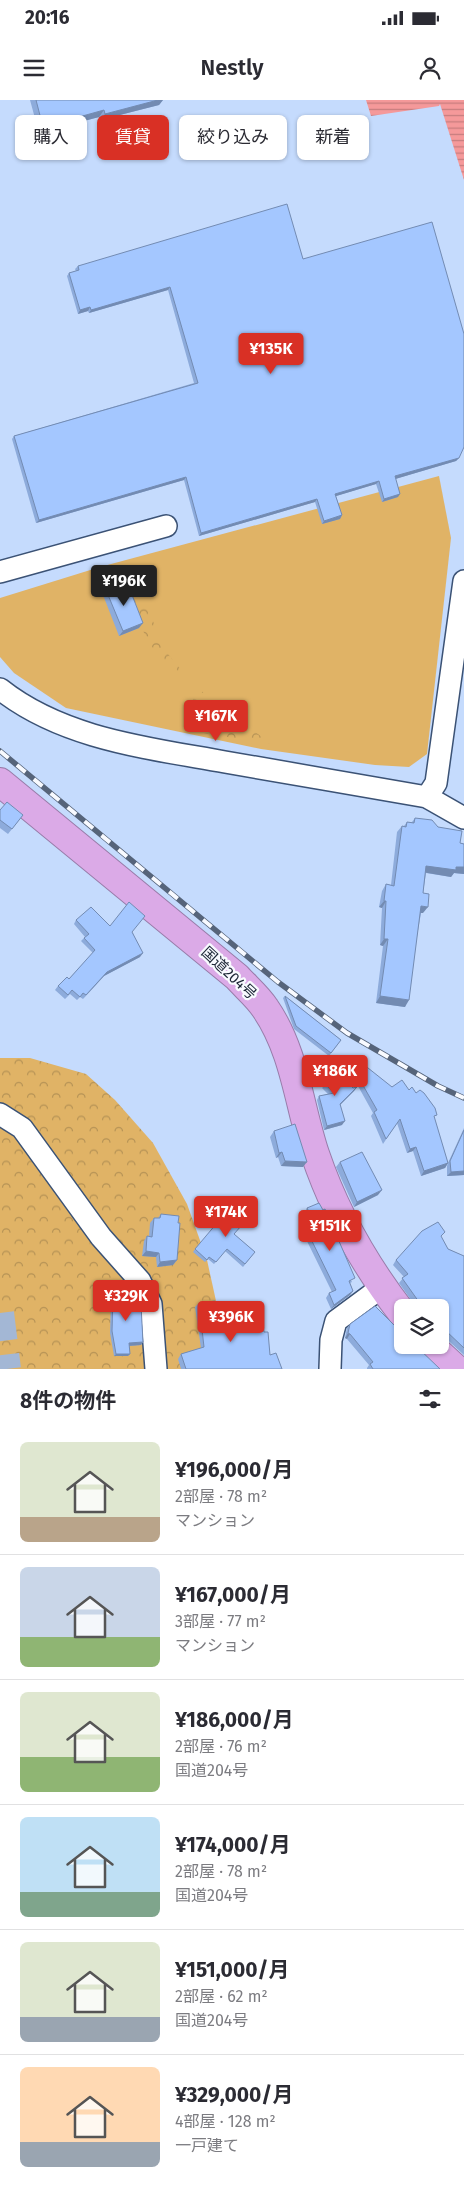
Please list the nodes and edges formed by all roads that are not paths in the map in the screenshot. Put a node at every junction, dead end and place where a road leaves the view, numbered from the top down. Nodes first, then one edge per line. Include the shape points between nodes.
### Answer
1 (166, 526) dead end
2 (0, 572) edge
3 (464, 581) edge
4 (0, 689) edge
5 (0, 782) edge
6 (427, 797) junction
7 (464, 818) edge
8 (464, 831) edge
9 (0, 1114) edge
10 (382, 1287) junction
11 (394, 1303) edge
12 (440, 1354) edge
13 (156, 1369) edge
14 (330, 1369) edge
15 (456, 1369) edge

1 - 2 street
3 - 6 street via 436,783
4 - 6 street via 18,703 65,726 120,743
5 - 10 highway, 国道204号 via 237,977 265,1007 289,1060 315,1154 336,1206 360,1254
6 - 7 street
6 - 8 street
9 - 13 street via 22,1128 101,1237 140,1281 151,1304
10 - 11 highway, 国道204号
10 - 14 street via 336,1321 331,1340
12 - 15 highway

